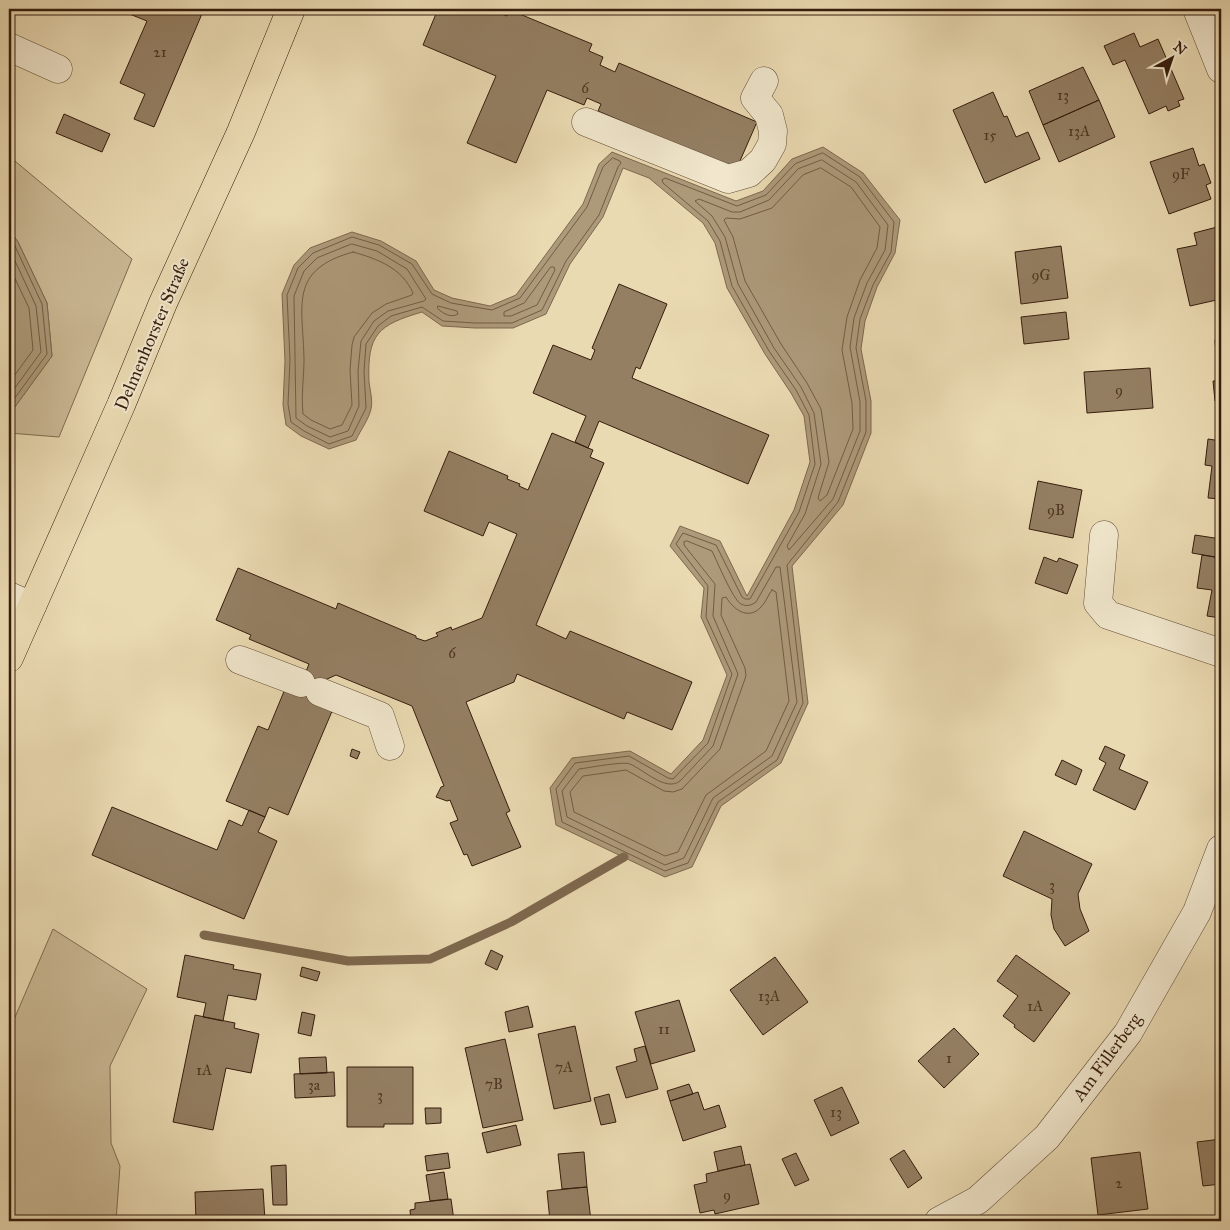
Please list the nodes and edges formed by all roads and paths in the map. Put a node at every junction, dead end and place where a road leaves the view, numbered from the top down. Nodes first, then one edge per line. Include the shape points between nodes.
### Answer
1 (291, 9) edge
2 (1197, 9) edge
3 (9, 47) edge
4 (58, 69) dead end
5 (1221, 69) edge
6 (764, 81) dead end
7 (586, 122) dead end
8 (1104, 535) dead end
9 (20, 601) edge
10 (1221, 653) edge
11 (9, 658) edge
12 (240, 660) dead end
13 (390, 746) dead end
14 (1221, 849) edge
15 (939, 1221) edge

1 - 9 main road, Delmenhorster Straße via 241,132 163,303 121,405
2 - 5 street
3 - 4 street
6 - 7 street via 755,98 769,115 774,131 772,144 763,160 749,173 728,179
8 - 10 street via 1098,603 1108,615
9 - 11 main road, Delmenhorster Straße
12 - 13 street via 380,716
14 - 15 street, Am Fillerberg via 1197,912 1128,1033 1048,1137 978,1200

